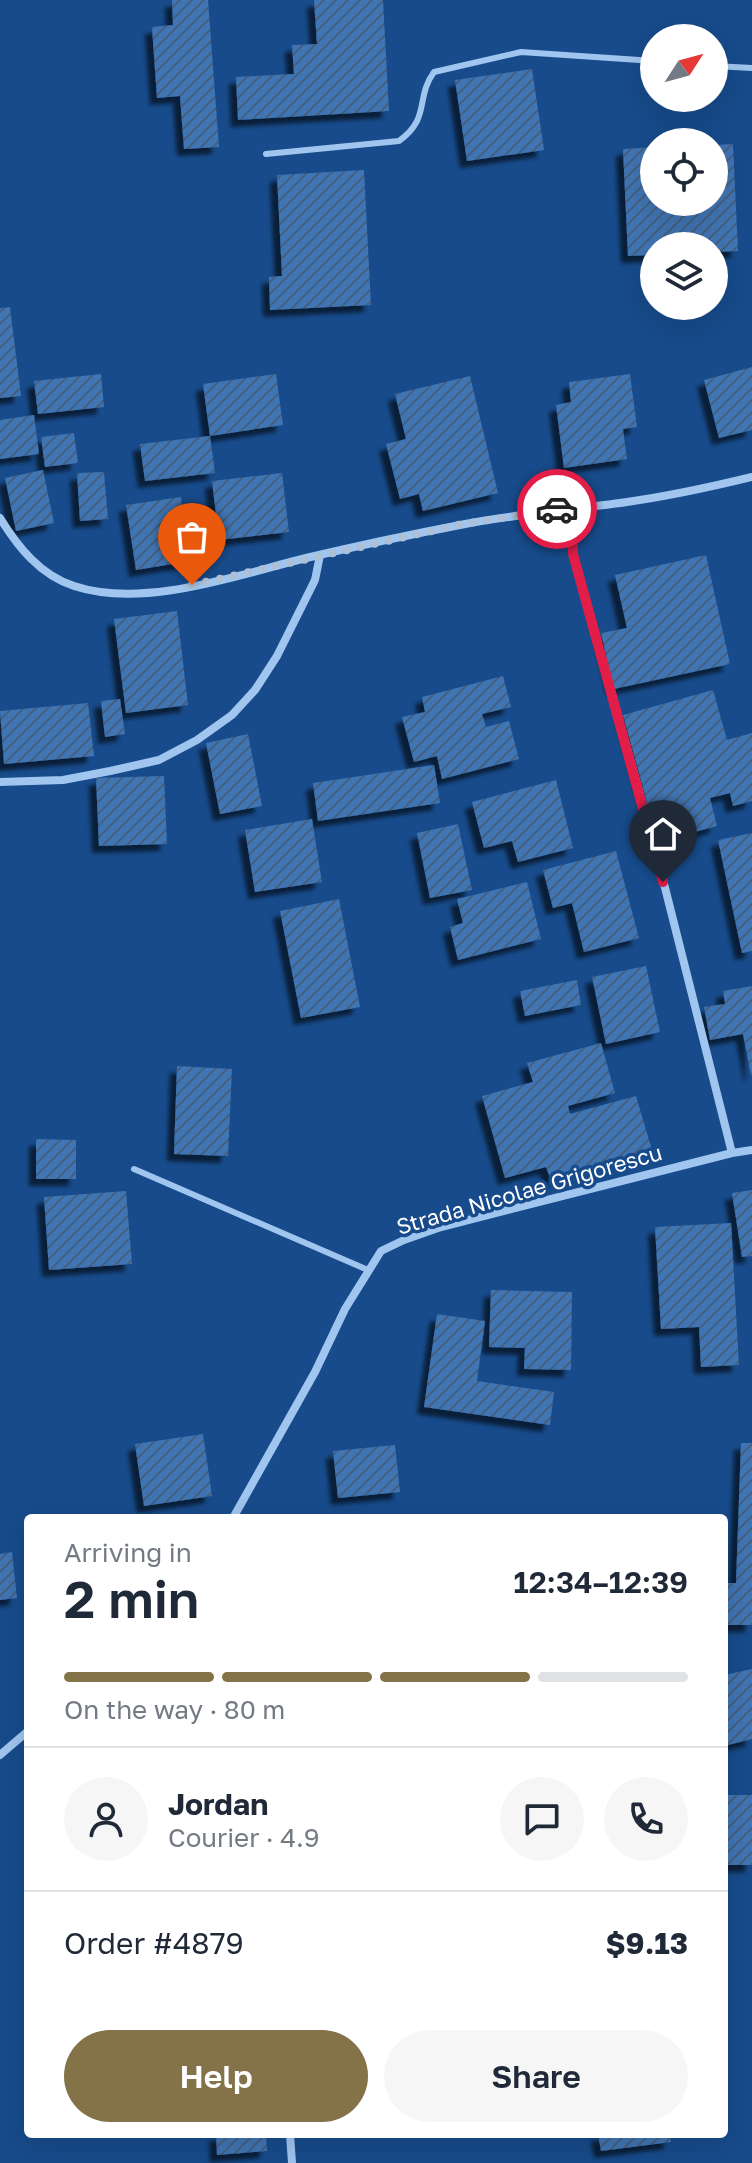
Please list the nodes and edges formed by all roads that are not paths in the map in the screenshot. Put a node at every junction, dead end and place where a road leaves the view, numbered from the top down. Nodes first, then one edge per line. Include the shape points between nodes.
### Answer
1 (640, 60) edge
2 (728, 67) edge
3 (752, 68) edge
4 (266, 154) dead end
5 (752, 477) edge
6 (571, 508) junction
7 (0, 518) edge
8 (320, 555) junction
9 (0, 782) edge
10 (752, 1150) edge
11 (732, 1153) junction
12 (134, 1169) dead end
13 (368, 1270) junction
14 (235, 1514) edge
15 (24, 1734) edge
16 (0, 1755) edge
17 (290, 2138) edge
18 (292, 2163) edge

1 - 4 lane via 521,52 434,72 423,86 423,108 412,132 399,141
2 - 3 lane
5 - 6 street via 690,492
6 - 8 street via 458,525
6 - 11 street via 573,554
7 - 8 street via 18,546 47,573 98,590 137,594
8 - 9 street via 315,580 255,690 197,740 159,760 110,771 63,780
10 - 11 street, Strada Nicolae Grigorescu
11 - 13 street, Strada Nicolae Grigorescu via 441,1227 381,1251
12 - 13 lane
13 - 14 street, Strada Nicolae Grigorescu
15 - 16 street
17 - 18 street

